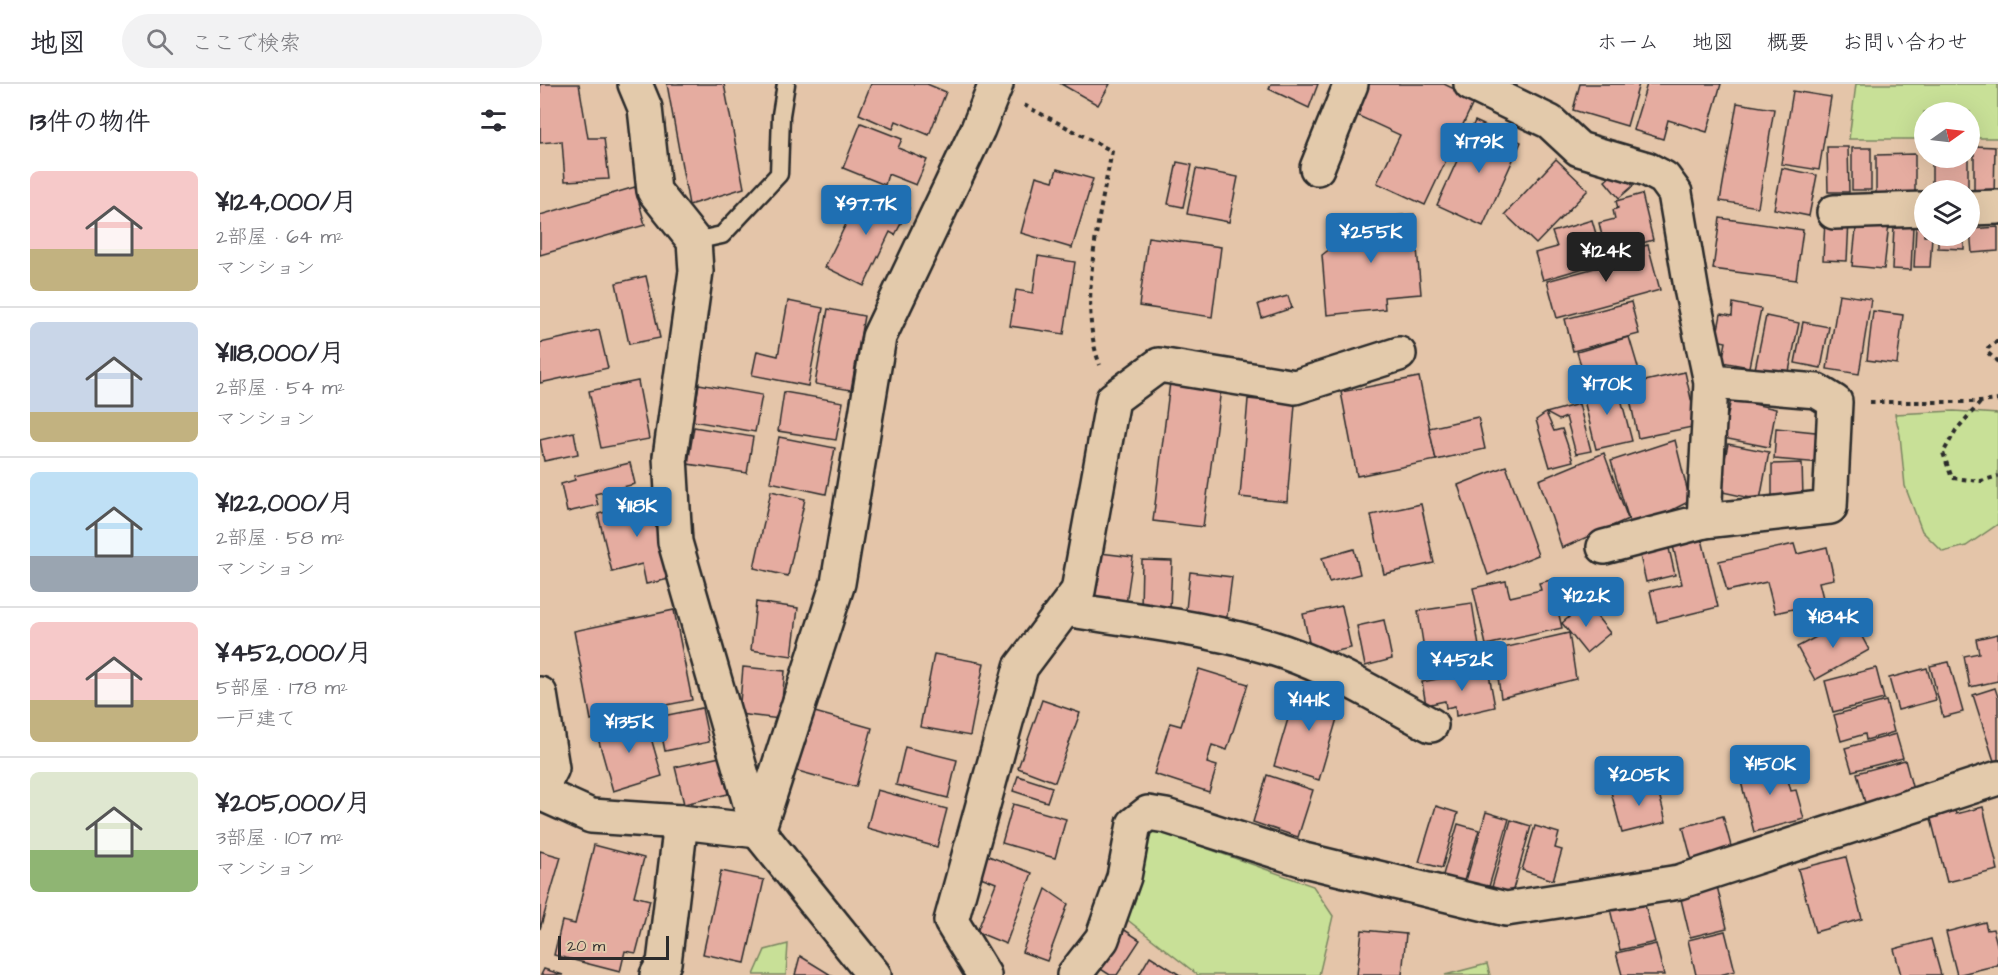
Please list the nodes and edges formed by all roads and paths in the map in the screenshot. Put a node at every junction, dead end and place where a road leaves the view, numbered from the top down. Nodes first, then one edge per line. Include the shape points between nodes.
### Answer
1 (635, 84) edge
2 (786, 84) edge
3 (1351, 84) edge
4 (1471, 84) edge
5 (995, 87) edge
6 (1317, 168) dead end
7 (1998, 207) edge
8 (1980, 208) edge
9 (1914, 209) edge
10 (1834, 212) dead end
11 (694, 241) junction
12 (1998, 340) edge
13 (1399, 354) dead end
14 (1998, 362) edge
15 (1711, 382) junction
16 (1113, 399) junction
17 (1998, 400) edge
18 (1835, 402) junction
19 (1980, 402) junction
20 (1998, 476) edge
21 (1704, 521) junction
22 (1604, 547) dead end
23 (1065, 609) junction
24 (540, 694) edge
25 (1431, 725) dead end
26 (1998, 778) edge
27 (540, 792) edge
28 (681, 822) junction
29 (758, 831) junction
30 (657, 975) edge
31 (874, 975) edge
32 (984, 975) edge
33 (1074, 975) edge

1 - 11 street via 645,108 654,191
2 - 11 lane via 779,174 722,235
3 - 6 street
4 - 15 street via 1550,122 1579,149 1647,169 1664,178 1675,193
5 - 16 path via 1112,151 1095,235 1090,311 1094,349
5 - 29 street via 879,337 838,583
7 - 8 street
9 - 10 street
11 - 29 street via 696,271 670,457 675,542
12 - 14 path via 1988,348
13 - 16 street via 1295,387 1160,365
15 - 18 street via 1817,391
15 - 21 street
16 - 23 street via 1078,591
17 - 19 path
18 - 19 path
18 - 21 street via 1830,507
19 - 20 path via 1943,453 1952,478 1981,481
21 - 22 street
23 - 25 street via 1227,636 1285,652 1340,676
23 - 32 street via 1021,667 951,921
24 - 27 street via 552,768
26 - 33 street via 1679,882 1506,909 1304,860 1148,813 1134,824 1124,877 1102,939
27 - 28 street via 591,816
28 - 29 street
28 - 30 street via 664,963
29 - 31 street

